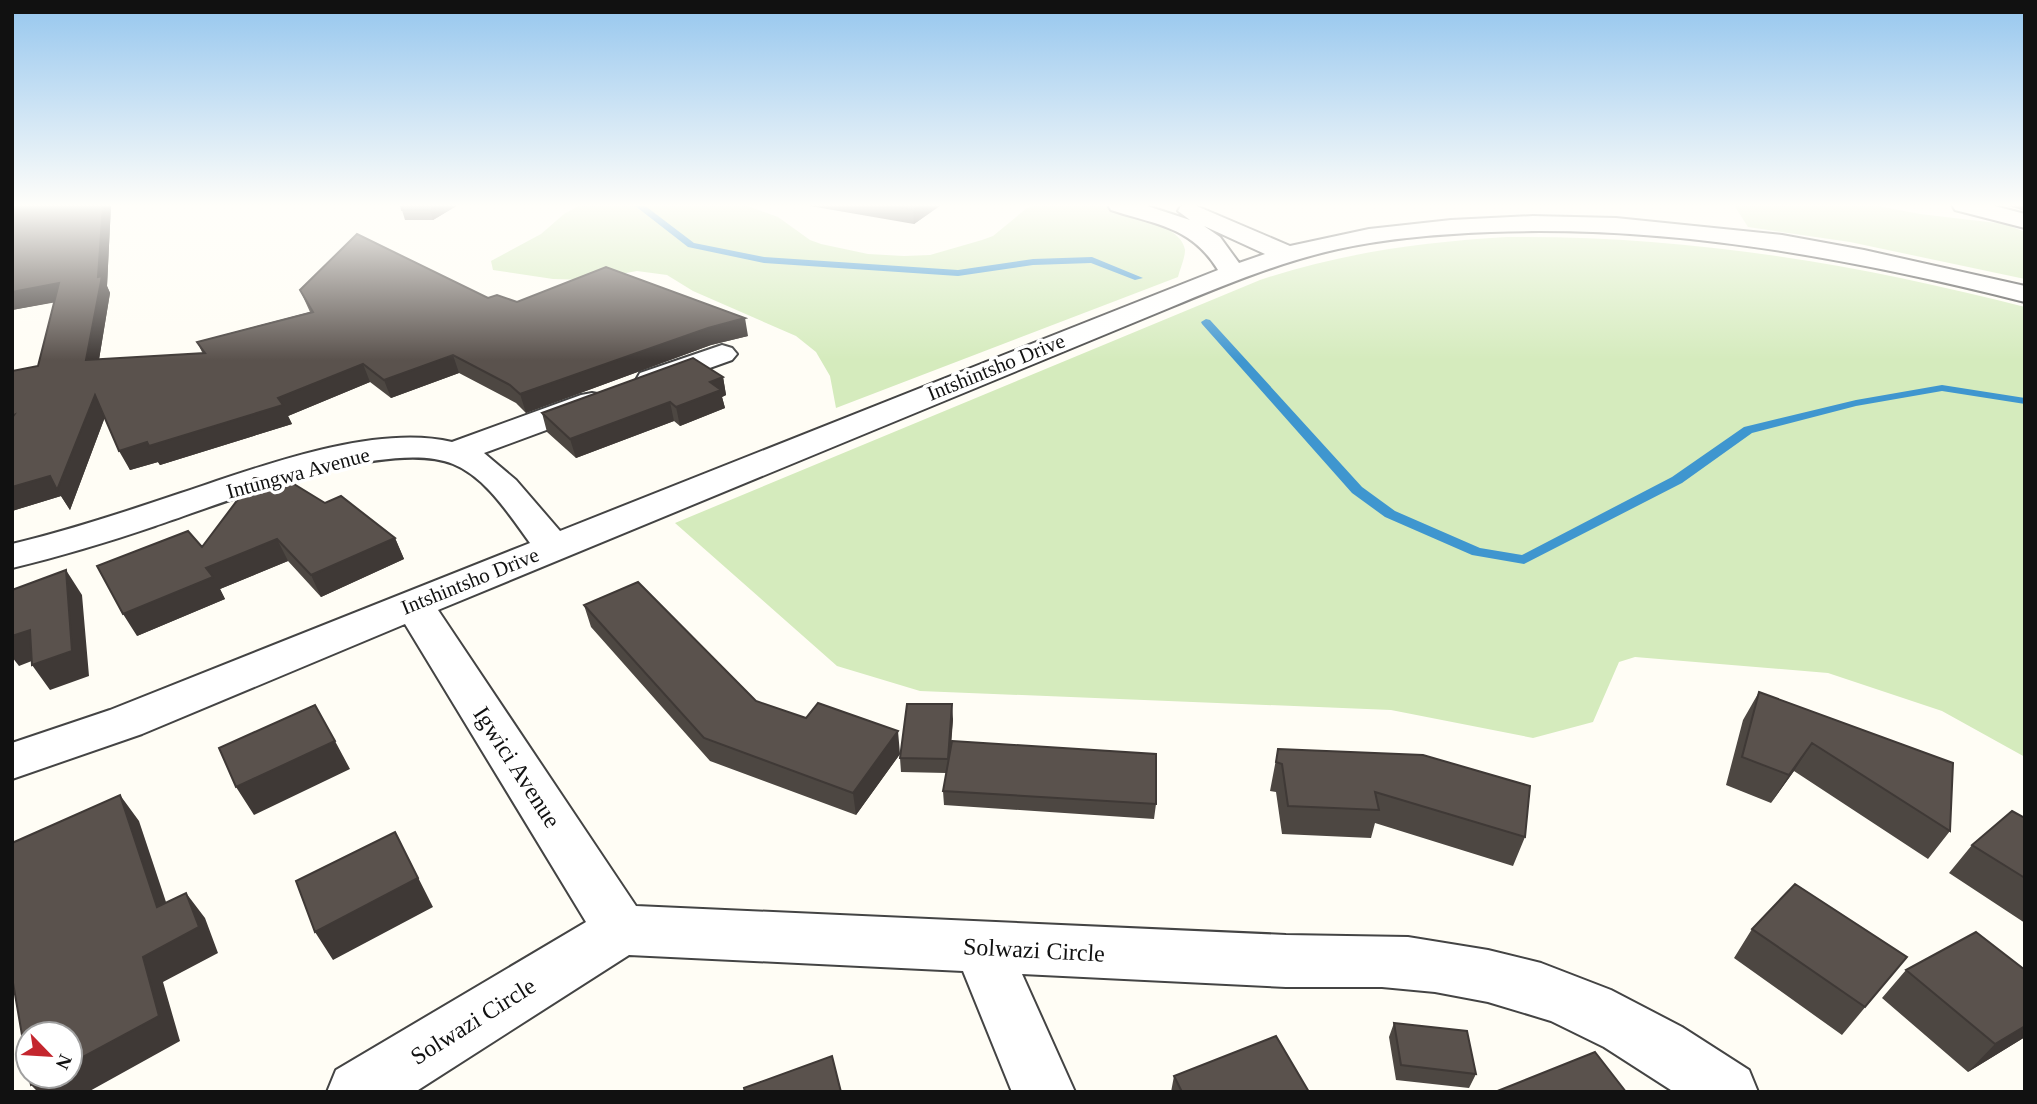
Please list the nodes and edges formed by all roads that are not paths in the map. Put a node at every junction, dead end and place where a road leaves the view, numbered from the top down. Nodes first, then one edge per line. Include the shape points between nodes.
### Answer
1 (1221, 257) edge
2 (1279, 257) edge
3 (1856, 257) edge
4 (1233, 274) junction
5 (2025, 294) edge
6 (722, 354) dead end
7 (453, 453) junction
8 (552, 547) junction
9 (12, 556) edge
10 (414, 605) junction
11 (12, 761) edge
12 (621, 930) junction
13 (982, 948) junction
14 (358, 1092) edge
15 (1044, 1092) edge
16 (1727, 1092) edge

1 - 4 street
2 - 4 street, Intshintsho Drive
3 - 5 street, Intshintsho Drive
4 - 8 street, Intshintsho Drive
6 - 7 street
7 - 8 street, Intungwa Avenue via 469,457 504,488
7 - 9 street, Intungwa Avenue via 443,449 361,453
8 - 10 street, Intshintsho Drive
10 - 11 street, Intshintsho Drive via 126,722
10 - 12 street, Igwici Avenue
12 - 13 street, Solwazi Circle
12 - 14 street, Solwazi Circle
13 - 15 street
13 - 16 street, Solwazi Circle via 1384,961 1454,971 1533,987 1590,1009 1657,1045

